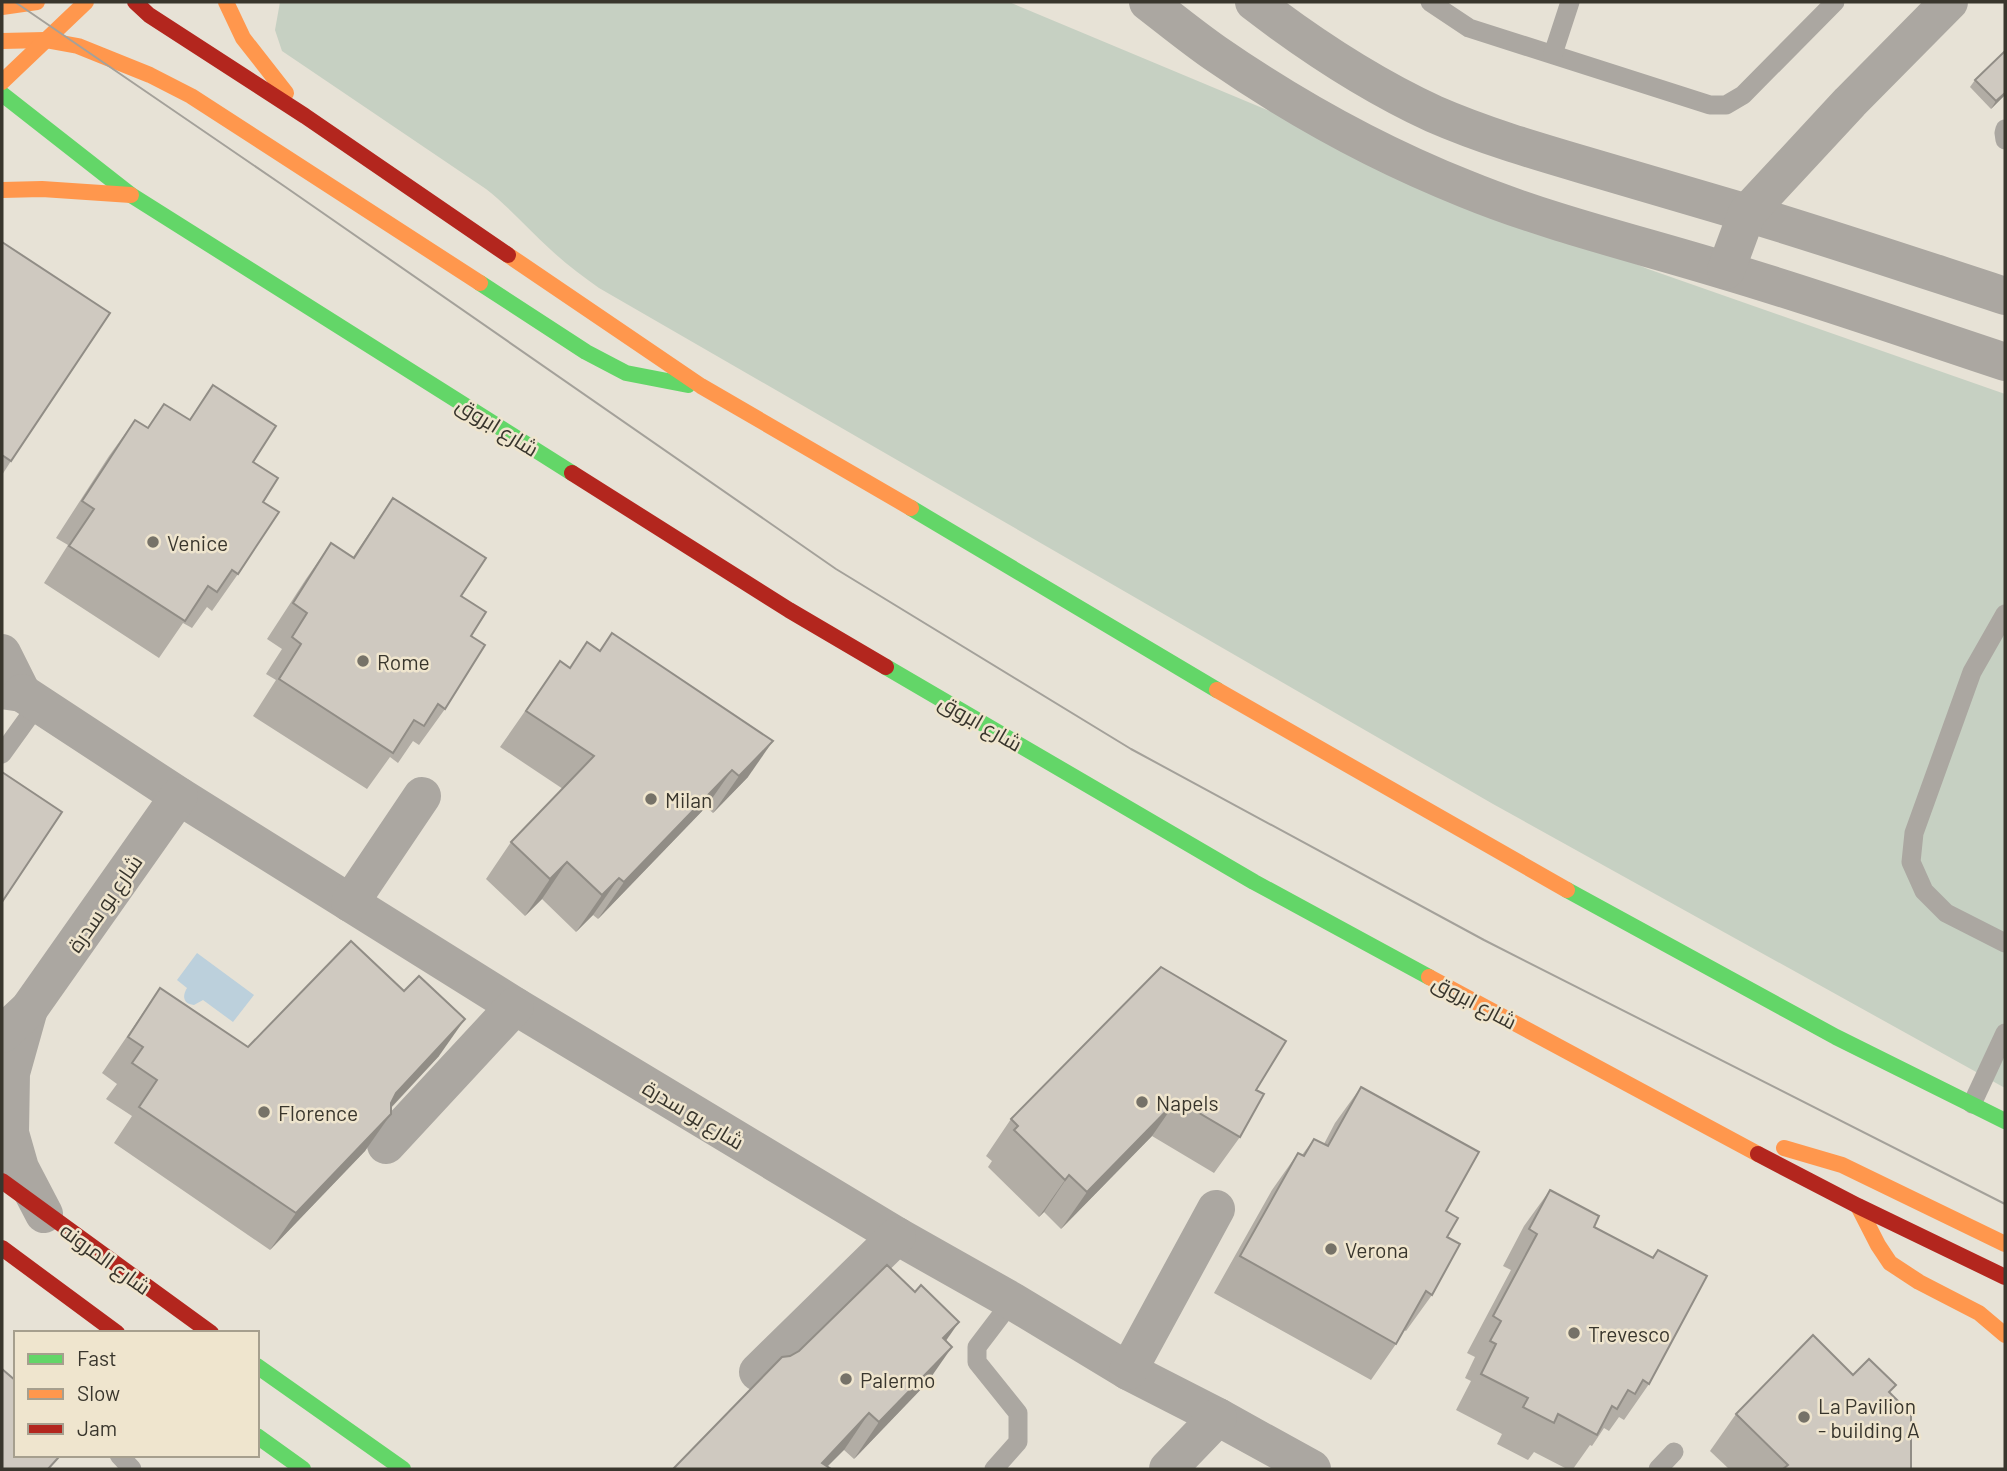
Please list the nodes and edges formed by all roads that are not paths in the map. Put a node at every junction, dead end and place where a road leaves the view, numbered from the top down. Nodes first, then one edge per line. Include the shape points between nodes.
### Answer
1 (37, 2) edge
2 (86, 2) edge
3 (135, 2) edge
4 (226, 2) edge
5 (1148, 2) edge
6 (1254, 2) edge
7 (1430, 2) edge
8 (1570, 2) edge
9 (1835, 2) edge
10 (1949, 2) edge
11 (2, 7) edge
12 (46, 40) junction
13 (2, 41) edge
14 (1553, 54) junction
15 (2, 82) edge
16 (2, 94) edge
17 (304, 117) junction
18 (2005, 129) edge
19 (2005, 140) edge
20 (2, 190) edge
21 (131, 195) junction
22 (1747, 213) junction
23 (1726, 271) junction
24 (2005, 296) edge
25 (2005, 362) edge
26 (701, 386) junction
27 (2005, 614) edge
28 (2, 653) edge
29 (20, 696) edge
30 (2, 754) edge
31 (179, 796) junction
32 (422, 796) dead end
33 (350, 902) junction
34 (2005, 943) edge
35 (515, 1006) junction
36 (15, 1021) edge
37 (2005, 1033) edge
38 (1972, 1104) junction
39 (2005, 1121) edge
40 (1727, 1137) junction
41 (386, 1144) edge
42 (2, 1181) edge
43 (1858, 1206) junction
44 (1216, 1209) dead end
45 (44, 1214) junction
46 (897, 1236) junction
47 (2005, 1244) edge
48 (2, 1248) edge
49 (2005, 1277) edge
50 (1012, 1301) junction
51 (114, 1331) edge
52 (208, 1331) edge
53 (2005, 1335) edge
54 (259, 1367) edge
55 (1128, 1371) junction
56 (758, 1372) dead end
57 (1218, 1417) junction
58 (259, 1437) edge
59 (259, 1445) edge
60 (1674, 1452) dead end
61 (264, 1469) edge
62 (303, 1469) edge
63 (403, 1469) edge
64 (994, 1469) edge
65 (1168, 1469) edge
66 (1312, 1469) edge
67 (1658, 1469) edge

1 - 11 street
2 - 12 street
3 - 17 street
4 - 17 street via 243,37
5 - 23 street via 1214,53 1284,97 1410,165 1525,211
6 - 22 street via 1340,64 1434,114 1534,151
7 - 14 lane via 1469,28
8 - 14 lane
9 - 14 lane via 1743,95 1726,106 1710,105
10 - 22 street
12 - 13 street
12 - 15 street
12 - 26 street via 78,46 191,96 616,368
16 - 21 street, شارع ابروق
17 - 26 street
18 - 19 lane
20 - 21 street
21 - 40 street, شارع ابروق via 789,610 1254,882
22 - 23 street
22 - 24 street
23 - 25 street
26 - 38 street via 1517,863 1836,1037
27 - 34 lane via 1972,672 1914,833 1911,862 1924,891 1946,913
28 - 29 street
29 - 30 lane
29 - 31 street, شارع بو سدرة
31 - 33 street, شارع بو سدرة
31 - 36 street, شارع بو سدرة
32 - 33 street
33 - 35 street, شارع بو سدرة
35 - 41 street
35 - 46 street, شارع بو سدرة
36 - 45 street, شارع بو سدرة via 10,1133 20,1168
37 - 38 lane
38 - 39 street
40 - 43 street, شارع ابروق
40 - 47 street via 1794,1150 1842,1166
42 - 45 street, شارع المرونه
43 - 49 street, شارع ابروق
43 - 53 street via 1888,1262 1977,1311
44 - 55 street
45 - 52 street, شارع المرونه
46 - 50 street, شارع بو سدرة
46 - 56 street
48 - 51 street
50 - 55 street, شارع بو سدرة
50 - 64 lane via 977,1347 977,1362 1018,1413 1018,1441
54 - 63 street
55 - 57 street, شارع بو سدرة
57 - 65 street
57 - 66 street, شارع بو سدرة
58 - 62 street
59 - 61 street
60 - 67 lane

